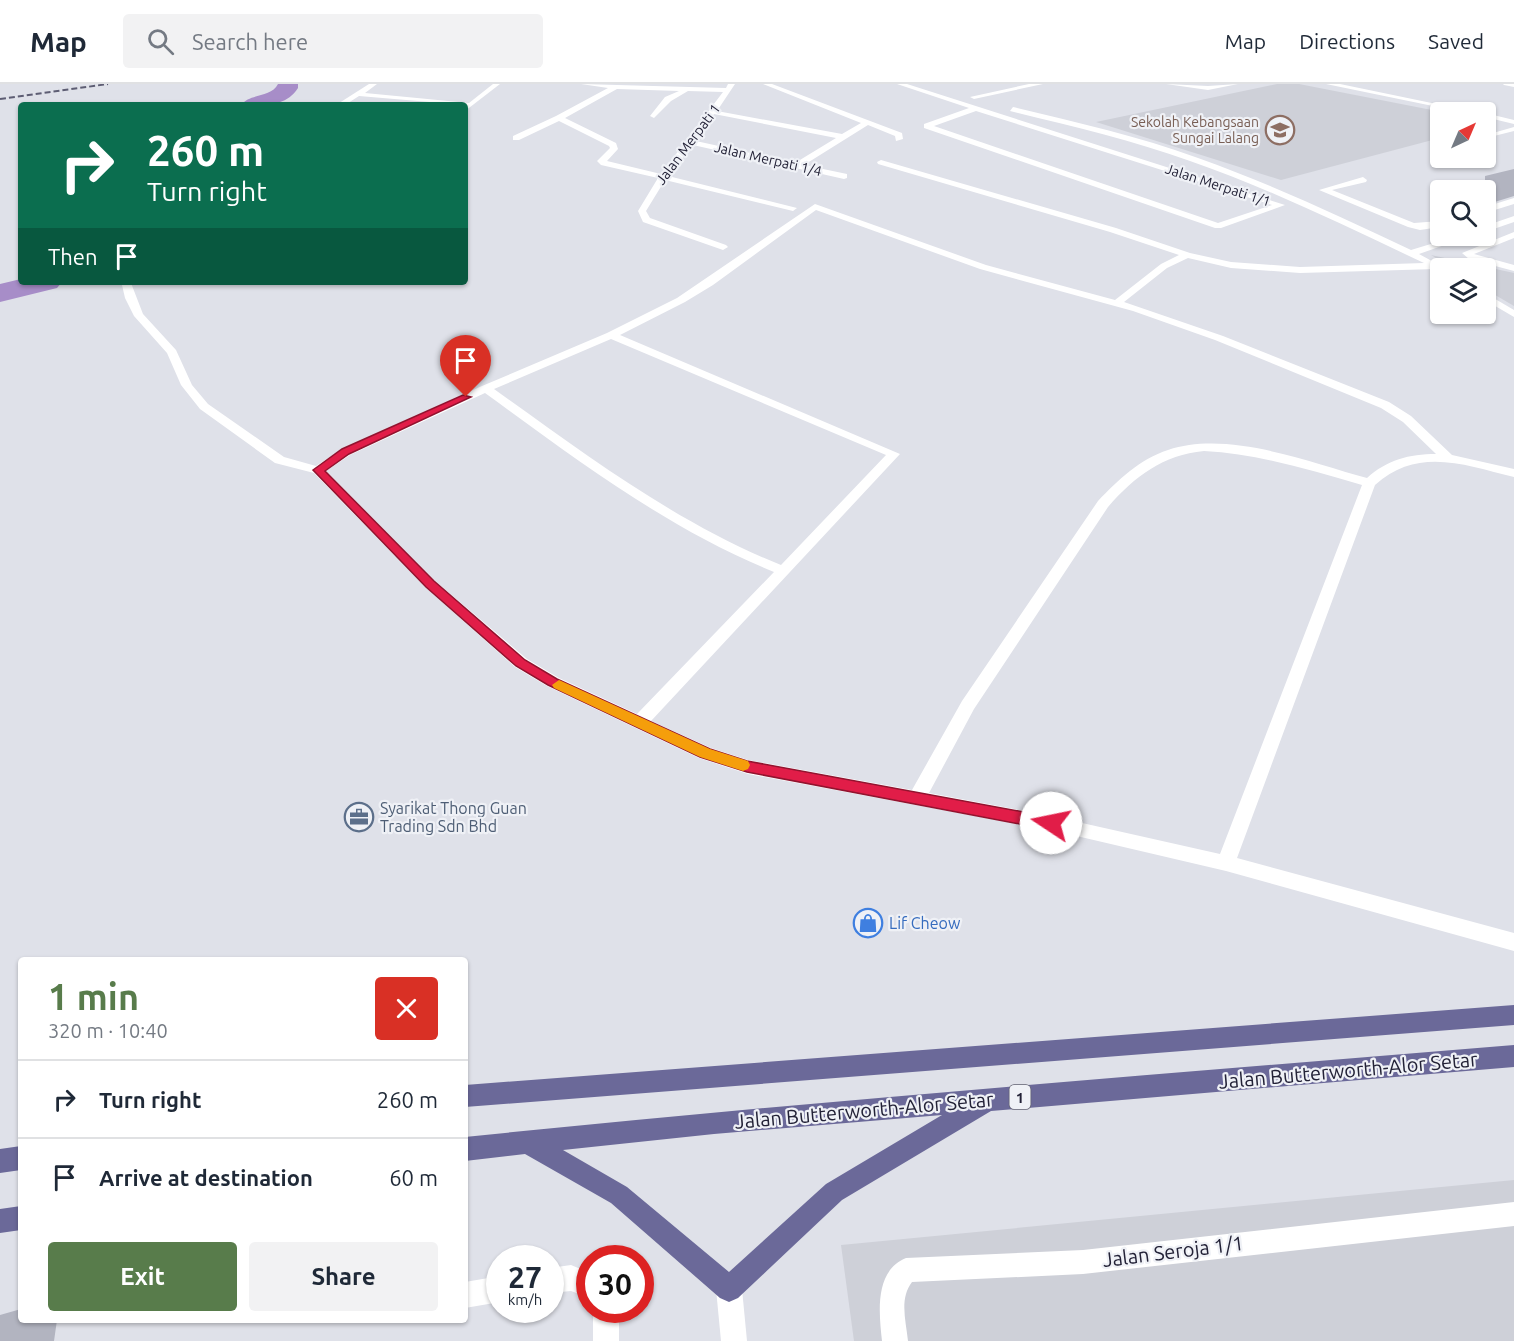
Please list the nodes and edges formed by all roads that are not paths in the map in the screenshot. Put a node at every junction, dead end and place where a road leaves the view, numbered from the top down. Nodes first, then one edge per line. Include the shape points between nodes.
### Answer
1 (374, 84) edge
2 (497, 84) edge
3 (584, 84) edge
4 (766, 84) edge
5 (793, 84) edge
6 (900, 84) edge
7 (1040, 84) edge
8 (1169, 84) edge
9 (1235, 84) edge
10 (1329, 84) edge
11 (1506, 84) edge
12 (1514, 86) edge
13 (615, 87) junction
14 (730, 87) edge
15 (982, 87) dead end
16 (778, 88) junction
17 (688, 89) junction
18 (999, 93) junction
19 (358, 94) junction
20 (964, 94) dead end
21 (974, 97) junction
22 (345, 102) edge
23 (426, 102) edge
24 (1430, 104) edge
25 (468, 107) edge
26 (977, 108) junction
27 (713, 112) junction
28 (654, 116) dead end
29 (559, 118) junction
30 (1496, 118) edge
31 (868, 122) junction
32 (1514, 122) edge
33 (1514, 129) edge
34 (1496, 134) edge
35 (843, 137) junction
36 (516, 138) dead end
37 (900, 138) dead end
38 (692, 142) junction
39 (881, 162) dead end
40 (797, 165) junction
41 (844, 176) dead end
42 (662, 178) junction
43 (1363, 180) dead end
44 (1297, 200) junction
45 (1514, 201) edge
46 (1281, 205) junction
47 (1496, 207) edge
48 (793, 208) dead end
49 (1511, 223) edge
50 (1430, 226) edge
51 (1496, 226) edge
52 (1514, 235) edge
53 (1433, 246) edge
54 (723, 247) dead end
55 (1411, 253) junction
56 (1187, 255) junction
57 (1430, 263) edge
58 (1430, 267) edge
59 (1514, 268) edge
60 (127, 285) dead end
61 (1117, 303) junction
62 (1496, 303) edge
63 (1514, 314) edge
64 (611, 334) junction
65 (486, 388) junction
66 (1449, 459) junction
67 (318, 470) junction
68 (1514, 473) edge
69 (1369, 483) junction
70 (784, 571) junction
71 (640, 722) junction
72 (917, 798) junction
73 (1226, 863) junction
74 (1514, 942) edge
75 (1514, 1015) edge
76 (1514, 1056) edge
77 (468, 1096) edge
78 (990, 1100) junction
79 (526, 1142) junction
80 (468, 1149) edge
81 (18, 1158) edge
82 (0, 1161) edge
83 (1514, 1214) edge
84 (18, 1218) edge
85 (0, 1221) edge
86 (729, 1289) junction
87 (486, 1291) edge
88 (468, 1294) edge
89 (606, 1323) edge
90 (606, 1341) edge
91 (734, 1341) edge
92 (895, 1341) edge

1 - 19 street
2 - 25 street
3 - 13 street
4 - 16 street
5 - 16 street
6 - 26 street, Jalan Merpati 1/1
7 - 18 street
8 - 9 street via 1208,88
10 - 24 street
11 - 12 street
13 - 17 street
13 - 29 street
14 - 17 street
14 - 27 street, Jalan Merpati 1
15 - 18 street
16 - 31 street
17 - 28 street via 668,99
18 - 21 street
19 - 22 street
19 - 23 street
20 - 21 street
21 - 44 street via 1168,150
26 - 46 street, Jalan Merpati 1/1
26 - 46 street, Jalan Merpati 1/1 via 927,126 1218,225
27 - 35 street
27 - 38 street, Jalan Merpati 1
29 - 36 street
29 - 42 street via 613,144 614,149 601,161 604,163
30 - 32 street
31 - 35 street
31 - 37 street
33 - 34 street
35 - 40 street
38 - 40 street, Jalan Merpati 1/4
38 - 42 street, Jalan Merpati 1
39 - 56 street
40 - 41 street, Jalan Merpati 1/4
42 - 48 street
42 - 54 street, Jalan Merpati 1 via 644,204 643,216 652,223
43 - 50 street via 1323,190 1411,225
44 - 46 street
44 - 55 street
45 - 47 street
49 - 51 street
52 - 59 street via 1467,253
53 - 55 street
55 - 57 street
56 - 58 street via 1276,270
56 - 61 street via 1164,266
60 - 67 street via 143,324 172,351 181,377 204,406 271,456
61 - 64 street via 983,267 815,207 709,283
61 - 66 street via 1219,338 1385,405 1407,419
62 - 63 street
64 - 65 street
64 - 70 street via 894,454
65 - 67 street via 346,452
65 - 70 street via 678,521 734,551
66 - 68 street
66 - 69 street via 1397,463
67 - 71 street via 430,584 521,663
69 - 72 street via 1264,455 1207,447 1174,452 1130,476 1102,504 968,705
69 - 73 street
70 - 71 street
71 - 72 street via 705,753 747,766
72 - 73 street via 1051,823
73 - 74 street
75 - 77 main road
76 - 78 main road, Jalan Butterworth-Alor Setar / 1
78 - 79 main road, Jalan Butterworth-Alor Setar / 1
78 - 86 main road via 834,1192
79 - 80 main road, Jalan Butterworth-Alor Setar / 1
79 - 86 main road via 619,1195
81 - 82 main road
83 - 92 street, Jalan Seroja 1/1 via 1083,1262 906,1270 894,1283 891,1304
84 - 85 main road
86 - 91 street
87 - 88 street
89 - 90 street

